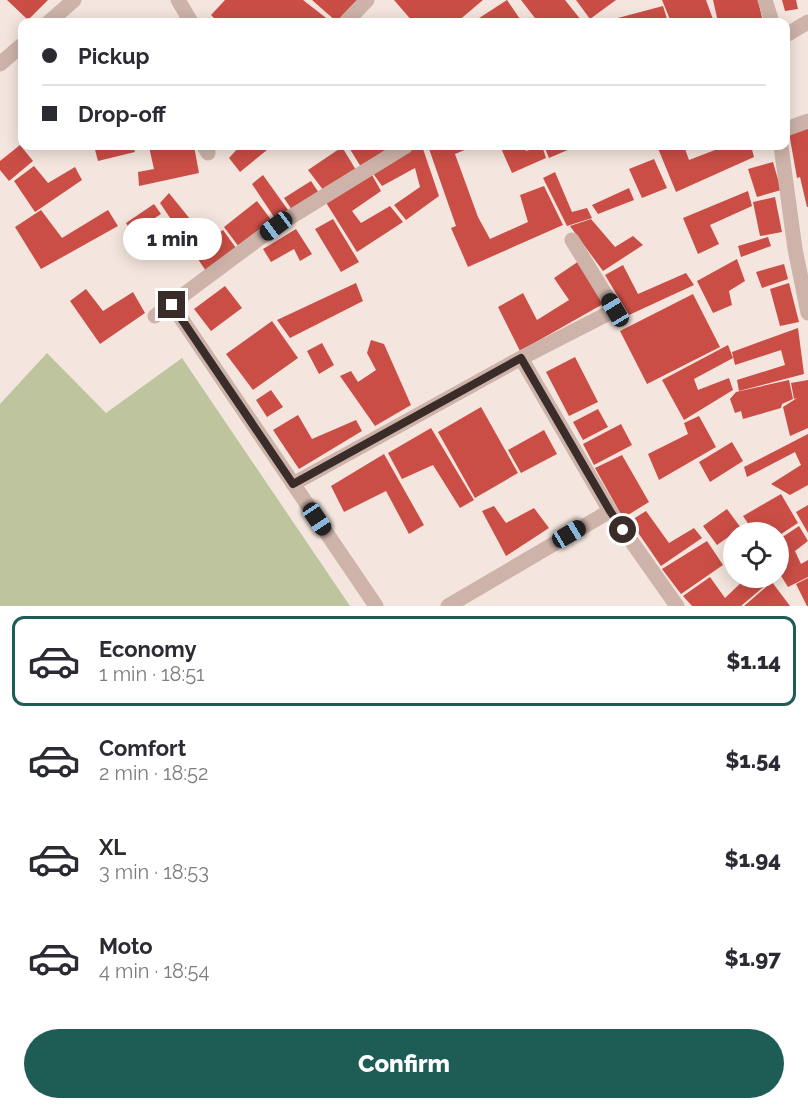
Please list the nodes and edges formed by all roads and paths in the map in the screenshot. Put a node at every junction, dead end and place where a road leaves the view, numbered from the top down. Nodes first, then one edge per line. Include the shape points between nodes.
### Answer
1 (74, 0) edge
2 (178, 0) edge
3 (367, 0) edge
4 (765, 0) edge
5 (54, 18) edge
6 (189, 18) edge
7 (350, 18) edge
8 (771, 18) edge
9 (808, 21) edge
10 (790, 32) edge
11 (18, 48) edge
12 (0, 64) edge
13 (808, 121) edge
14 (790, 128) edge
15 (400, 150) edge
16 (782, 150) edge
17 (572, 240) dead end
18 (172, 305) junction
19 (808, 313) edge
20 (155, 316) dead end
21 (521, 358) junction
22 (293, 484) junction
23 (610, 511) junction
24 (376, 606) edge
25 (448, 606) edge
26 (677, 606) edge

1 - 5 street
2 - 6 street
3 - 7 street
4 - 8 street
9 - 10 street
11 - 12 street
13 - 14 street
15 - 18 street via 276,226
16 - 19 street
17 - 21 street via 615,310
18 - 20 street
18 - 22 street
21 - 22 street
21 - 23 street
22 - 24 street
23 - 25 street
23 - 26 street

